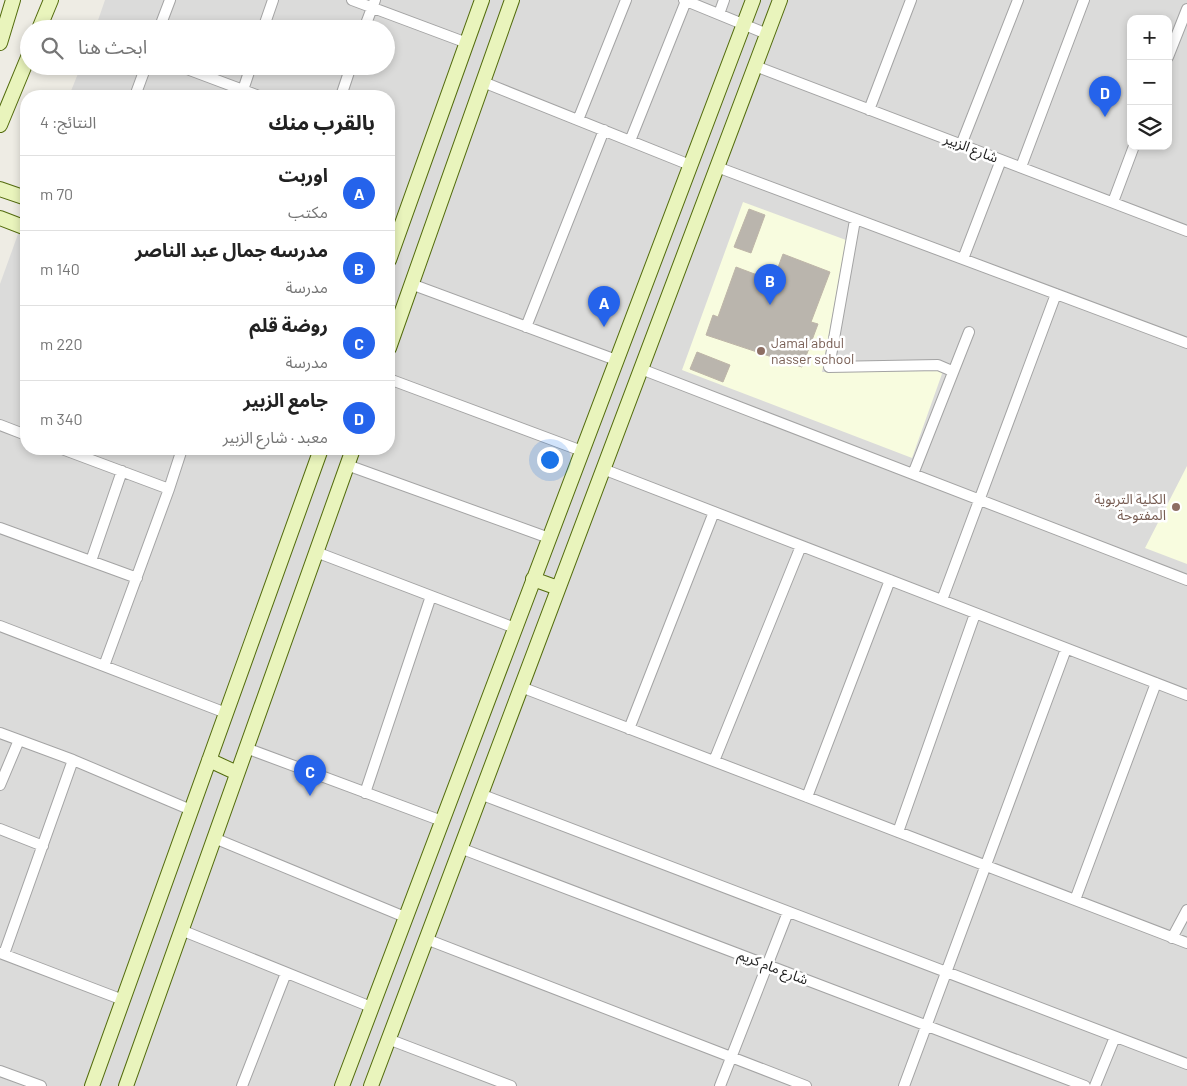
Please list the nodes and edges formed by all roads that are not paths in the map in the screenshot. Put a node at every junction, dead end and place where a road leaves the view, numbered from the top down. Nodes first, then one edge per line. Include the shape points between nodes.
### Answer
1 (51, 0) edge
2 (170, 0) edge
3 (272, 0) edge
4 (352, 0) edge
5 (482, 0) edge
6 (512, 0) edge
7 (626, 0) edge
8 (685, 0) edge
9 (724, 0) edge
10 (753, 0) edge
11 (780, 0) edge
12 (911, 0) edge
13 (1018, 0) edge
14 (1084, 0) edge
15 (14, 2) edge
16 (373, 4) edge
17 (1187, 8) edge
18 (719, 14) junction
19 (43, 20) edge
20 (162, 20) edge
21 (266, 20) edge
22 (367, 20) edge
23 (743, 25) junction
24 (767, 34) junction
25 (0, 43) edge
26 (467, 43) junction
27 (1172, 47) edge
28 (755, 66) junction
29 (21, 75) edge
30 (143, 75) edge
31 (200, 75) edge
32 (248, 75) edge
33 (348, 75) edge
34 (483, 82) junction
35 (137, 90) edge
36 (235, 90) edge
37 (243, 90) edge
38 (343, 90) edge
39 (869, 110) junction
40 (578, 120) junction
41 (0, 125) edge
42 (604, 130) junction
43 (630, 141) junction
44 (961, 145) junction
45 (1132, 150) edge
46 (1002, 160) junction
47 (690, 165) junction
48 (717, 167) junction
49 (1021, 168) junction
50 (0, 189) edge
51 (20, 196) edge
52 (1113, 202) junction
53 (0, 218) edge
54 (855, 220) junction
55 (20, 226) edge
56 (1187, 231) edge
57 (395, 243) edge
58 (963, 259) junction
59 (411, 284) junction
60 (1056, 294) junction
61 (526, 327) junction
62 (395, 331) edge
63 (969, 332) dead end
64 (1187, 343) edge
65 (616, 360) junction
66 (641, 369) junction
67 (952, 371) junction
68 (395, 380) edge
69 (0, 425) edge
70 (20, 431) edge
71 (582, 450) junction
72 (78, 455) edge
73 (180, 455) edge
74 (319, 455) edge
75 (351, 455) edge
76 (347, 465) junction
77 (603, 469) junction
78 (122, 472) junction
79 (913, 474) junction
80 (169, 490) junction
81 (979, 500) junction
82 (714, 512) junction
83 (0, 528) edge
84 (549, 538) junction
85 (801, 546) junction
86 (316, 552) junction
87 (91, 561) junction
88 (137, 578) junction
89 (533, 579) junction
90 (890, 580) junction
91 (1187, 580) edge
92 (558, 588) junction
93 (432, 596) junction
94 (942, 600) junction
95 (976, 614) junction
96 (0, 626) edge
97 (515, 628) junction
98 (1066, 648) junction
99 (104, 666) junction
100 (1156, 683) junction
101 (521, 687) junction
102 (1187, 696) edge
103 (226, 713) junction
104 (629, 729) junction
105 (0, 732) edge
106 (18, 740) junction
107 (246, 748) junction
108 (73, 760) junction
109 (209, 760) junction
110 (714, 762) junction
111 (237, 773) junction
112 (0, 785) edge
113 (365, 793) junction
114 (480, 794) junction
115 (807, 797) junction
116 (191, 810) junction
117 (442, 821) junction
118 (0, 829) edge
119 (898, 832) junction
120 (214, 838) junction
121 (43, 846) junction
122 (460, 848) junction
123 (986, 866) junction
124 (1075, 900) junction
125 (1187, 910) edge
126 (788, 912) junction
127 (406, 917) junction
128 (181, 930) junction
129 (1172, 938) junction
130 (426, 939) junction
131 (1187, 943) edge
132 (2, 953) edge
133 (767, 965) junction
134 (946, 972) junction
135 (286, 973) junction
136 (123, 1000) junction
137 (371, 1007) junction
138 (926, 1026) junction
139 (1115, 1037) junction
140 (388, 1039) junction
141 (731, 1057) junction
142 (1187, 1064) edge
143 (0, 1071) edge
144 (41, 1086) edge
145 (92, 1086) edge
146 (126, 1086) edge
147 (242, 1086) edge
148 (342, 1086) edge
149 (371, 1086) edge
150 (511, 1086) edge
151 (720, 1086) edge
152 (806, 1086) edge
153 (904, 1086) edge
154 (1085, 1086) edge
155 (1095, 1086) edge

1 - 19 street
2 - 20 street
3 - 21 street
4 - 16 street
5 - 26 street
6 - 34 street
7 - 40 street
8 - 18 street
8 - 43 street
9 - 18 street
10 - 23 street
11 - 24 street
12 - 39 street
13 - 44 street
14 - 49 street
15 - 25 street
16 - 22 street
16 - 26 street
17 - 27 street
18 - 23 street
23 - 24 street
23 - 47 street
24 - 28 street
26 - 57 street
28 - 39 street, شارع الزبير
28 - 48 street
29 - 41 street
30 - 35 street
31 - 36 street
32 - 37 street
33 - 38 street
34 - 40 street
34 - 59 street
39 - 44 street, شارع الزبير
40 - 42 street
42 - 43 street
42 - 61 street
43 - 47 street
44 - 46 street, شارع الزبير
45 - 52 street
46 - 49 street, شارع الزبير
46 - 58 street
47 - 65 street
48 - 54 street
48 - 66 street
49 - 52 street, شارع الزبير
50 - 51 street
52 - 56 street, شارع الزبير
53 - 55 street
54 - 58 street
54 - 67 street via 829,367 938,366
58 - 60 street
59 - 61 street
59 - 62 street
60 - 64 street
60 - 81 street
61 - 65 street
63 - 67 street
65 - 71 street
66 - 77 street
66 - 79 street
67 - 79 street
68 - 71 street
69 - 70 street
71 - 84 street
72 - 78 street
73 - 80 street
74 - 103 street
75 - 76 street
76 - 84 street
76 - 86 street
77 - 82 street
77 - 92 street
78 - 80 street
78 - 87 street
79 - 81 street
80 - 88 street
81 - 91 street
81 - 94 street
82 - 85 street
82 - 104 street
83 - 87 street
84 - 89 street
85 - 90 street
85 - 110 street
86 - 93 street
86 - 107 street
87 - 88 street
88 - 99 street
89 - 92 street
89 - 97 street
90 - 94 street
90 - 115 street
92 - 101 street
93 - 97 street
93 - 113 street
94 - 95 street
95 - 98 street
95 - 119 street
96 - 99 street
97 - 117 street
98 - 100 street
98 - 123 street
99 - 103 street
100 - 102 street
100 - 124 street
101 - 104 street
101 - 114 street
103 - 109 street
104 - 110 street
105 - 106 street
106 - 108 street
106 - 112 street
107 - 111 street
107 - 113 street
108 - 116 street
108 - 121 street
109 - 111 street
109 - 116 street
110 - 115 street
111 - 120 street
113 - 117 street
114 - 122 street
114 - 126 street
115 - 119 street
116 - 136 street
117 - 127 street
118 - 121 street
119 - 123 street
120 - 127 street
120 - 128 street
121 - 132 street
122 - 130 street
122 - 133 street, شارع مام كريم
123 - 124 street
123 - 134 street
124 - 129 street
125 - 129 street
126 - 133 street
126 - 134 street
127 - 137 street
128 - 135 street
128 - 146 street
129 - 131 street
130 - 140 street
130 - 141 street
132 - 136 street
133 - 138 street, شارع مام كريم
133 - 141 street
134 - 138 street
134 - 139 street
135 - 137 street
135 - 147 street
136 - 145 street
137 - 148 street
138 - 153 street
138 - 154 street, شارع مام كريم
139 - 142 street
139 - 155 street
140 - 149 street
140 - 150 street
141 - 151 street
141 - 152 street
143 - 144 street

